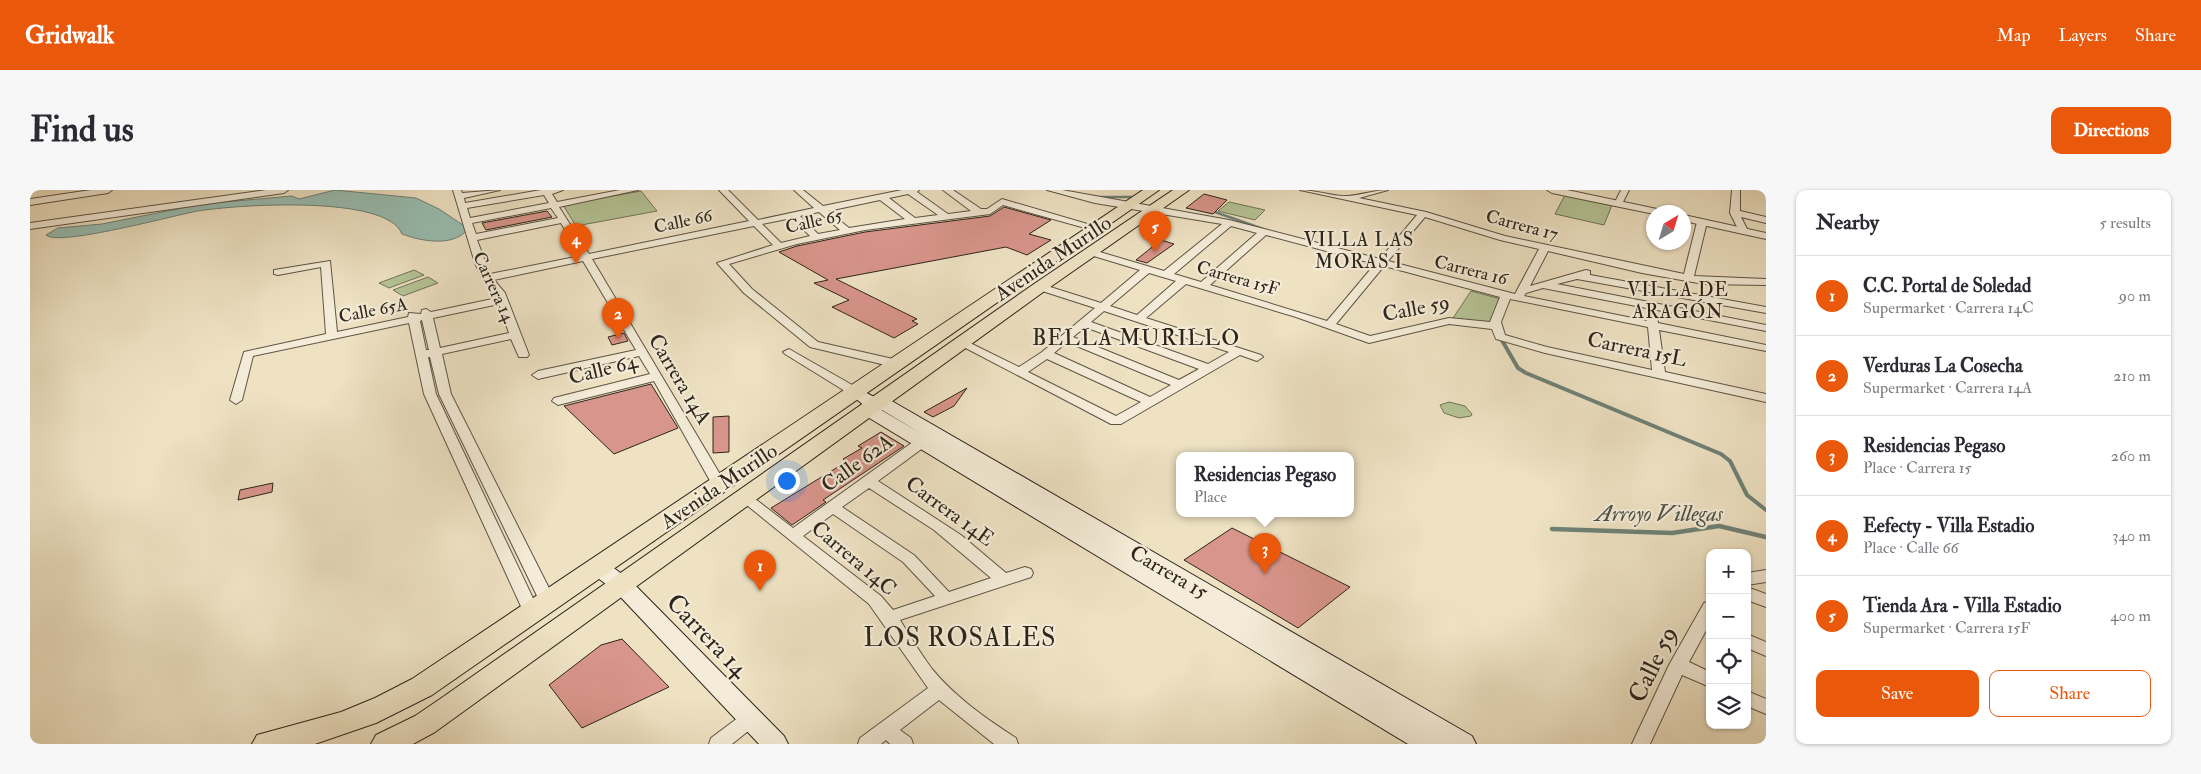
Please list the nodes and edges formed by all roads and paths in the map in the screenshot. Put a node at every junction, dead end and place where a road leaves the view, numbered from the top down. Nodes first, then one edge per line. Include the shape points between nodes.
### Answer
1 (108, 190) edge
2 (284, 190) edge
3 (496, 190) edge
4 (559, 190) edge
5 (633, 190) edge
6 (723, 190) edge
7 (798, 190) edge
8 (947, 190) edge
9 (1052, 190) edge
10 (1068, 190) edge
11 (1152, 190) edge
12 (1182, 190) edge
13 (1304, 190) edge
14 (1384, 190) edge
15 (1552, 190) edge
16 (1625, 190) edge
17 (1736, 190) edge
18 (545, 191) edge
19 (913, 191) edge
20 (458, 193) edge
21 (882, 197) junction
22 (1343, 200) junction
23 (30, 202) edge
24 (1110, 202) junction
25 (1618, 204) junction
26 (553, 205) junction
27 (463, 206) junction
28 (1130, 206) junction
29 (822, 209) junction
30 (1154, 209) junction
31 (1646, 210) edge
32 (979, 212) junction
33 (1735, 213) junction
34 (1423, 214) junction
35 (794, 215) junction
36 (945, 216) junction
37 (564, 220) junction
38 (1691, 220) edge
39 (1766, 220) edge
40 (468, 221) junction
41 (913, 221) junction
42 (1702, 222) junction
43 (756, 223) junction
44 (1229, 223) junction
45 (30, 226) edge
46 (1096, 228) junction
47 (847, 231) junction
48 (1743, 231) junction
49 (1264, 232) junction
50 (1764, 236) edge
51 (816, 237) junction
52 (472, 238) junction
53 (780, 247) junction
54 (1545, 248) junction
55 (1090, 252) junction
56 (587, 258) junction
57 (1381, 263) junction
58 (1609, 263) junction
59 (1147, 270) junction
60 (1642, 270) junction
61 (278, 272) dead end
62 (1166, 275) junction
63 (1579, 276) junction
64 (487, 278) junction
65 (1688, 278) junction
66 (1184, 280) junction
67 (1766, 282) edge
68 (1543, 285) junction
69 (1203, 286) junction
70 (1040, 287) junction
71 (1647, 288) junction
72 (1520, 295) junction
73 (1506, 296) junction
74 (502, 298) junction
75 (1100, 307) junction
76 (1651, 307) junction
77 (1766, 310) edge
78 (426, 314) junction
79 (414, 317) junction
80 (1138, 319) junction
81 (1083, 323) junction
82 (1330, 324) junction
83 (1654, 326) junction
84 (1766, 328) edge
85 (1497, 331) junction
86 (332, 335) junction
87 (516, 335) junction
88 (1066, 338) junction
89 (1376, 338) joint
90 (962, 343) junction
91 (1766, 348) edge
92 (1239, 351) junction
93 (643, 352) junction
94 (789, 352) dead end
95 (435, 353) junction
96 (1046, 354) junction
97 (422, 355) junction
98 (523, 355) dead end
99 (1258, 357) dead end
100 (898, 364) junction
101 (1209, 368) junction
102 (1019, 372) junction
103 (538, 375) dead end
104 (1659, 375) junction
105 (657, 376) junction
106 (1179, 384) junction
107 (1766, 398) edge
108 (866, 399) junction
109 (236, 400) dead end
110 (558, 401) dead end
111 (1149, 401) junction
112 (922, 442) junction
113 (868, 481) junction
114 (720, 486) junction
115 (744, 498) junction
116 (832, 507) junction
117 (1084, 530) junction
118 (794, 536) junction
119 (599, 568) junction
120 (1025, 573) dead end
121 (1766, 576) edge
122 (1751, 578) edge
123 (1003, 580) junction
124 (622, 585) junction
125 (1749, 594) edge
126 (945, 598) junction
127 (1766, 601) edge
128 (540, 608) junction
129 (890, 617) junction
130 (1706, 618) edge
131 (1751, 642) edge
132 (1766, 649) edge
133 (1678, 665) junction
134 (1706, 678) edge
135 (1345, 684) junction
136 (940, 689) junction
137 (1751, 700) edge
138 (1766, 707) edge
139 (750, 719) junction
140 (886, 730) junction
141 (267, 744) edge
142 (386, 744) edge
143 (718, 744) edge
144 (775, 744) edge
145 (867, 744) edge
146 (904, 744) edge
147 (1009, 744) edge
148 (1430, 744) edge
149 (1463, 744) edge
150 (1642, 744) edge

1 - 23 street
2 - 45 street
3 - 20 street
4 - 18 street
5 - 26 street
6 - 43 street
7 - 29 street
8 - 32 street
9 - 24 street, Carrera 16 via 1095,202
10 - 24 street, Carrera 16
11 - 28 main road, Avenida Murillo
12 - 30 main road, Avenida Murillo
13 - 22 street, Carrera 17
14 - 22 street
15 - 25 street
16 - 25 street
17 - 33 street
18 - 26 street, Carrera 14A
18 - 27 street
19 - 21 street, Calle 66
19 - 36 street
20 - 27 street, Carrera 14
21 - 29 street, Calle 66
21 - 41 street
22 - 34 street, Carrera 17
24 - 28 street, Carrera 16
25 - 31 street
26 - 37 street, Carrera 14A
26 - 40 street
27 - 40 street, Carrera 14
28 - 30 street, Carrera 16
28 - 46 main road, Avenida Murillo
29 - 35 street, Calle 66
29 - 47 street
30 - 44 street, Carrera 16
30 - 55 main road, Avenida Murillo
32 - 36 street, Calle 65
32 - 46 street, Calle 65 via 994,209 1002,202
33 - 39 street
33 - 48 street
34 - 54 street, Carrera 17
34 - 57 street
35 - 43 street, Calle 66
35 - 51 street
36 - 41 street, Calle 65
37 - 52 street
37 - 56 street, Carrera 14A
38 - 42 street
40 - 52 street, Carrera 14
41 - 47 street, Calle 65
42 - 48 street
42 - 65 street
43 - 53 street
43 - 56 street, Calle 66
44 - 49 street, Carrera 16
44 - 62 street
46 - 100 main road, Avenida Murillo
47 - 51 street, Calle 65
48 - 50 street
49 - 57 street, Carrera 16
49 - 69 street
51 - 53 street, Calle 65
52 - 64 street, Carrera 14
53 - 100 street, Calle 65 via 722,263 748,291 814,345
54 - 58 street, Carrera 17
54 - 72 street
55 - 59 street, Carrera 15F
55 - 70 main road, Avenida Murillo
56 - 64 street, Calle 66
56 - 93 street, Carrera 14A
57 - 73 street, Carrera 16
57 - 82 street
58 - 60 street, Carrera 17
58 - 63 street
59 - 62 street, Carrera 15F
59 - 75 street
60 - 65 street, Carrera 17
60 - 71 street
61 - 86 street via 326,264
62 - 66 street, Carrera 15F
63 - 68 street
63 - 71 street
64 - 74 street, Carrera 14
65 - 67 street, Carrera 17
66 - 69 street, Carrera 15F
66 - 80 street
68 - 72 street
68 - 76 street
69 - 82 street, Carrera 15F
70 - 75 street
70 - 90 main road, Avenida Murillo
71 - 76 street
71 - 77 street
72 - 73 street, Carrera 16
72 - 83 street, Carrera 16
73 - 85 street
74 - 78 street, Calle 65A
74 - 87 street, Carrera 14
75 - 80 street
75 - 81 street
76 - 83 street
76 - 84 street
78 - 79 street, Calle 65A
78 - 95 street
79 - 86 street, Calle 65A
79 - 97 street
80 - 92 street
81 - 88 street
81 - 101 street
82 - 89 street, Carrera 15F via 1369,340
83 - 91 street, Carrera 16
83 - 104 street
85 - 89 street, Calle 59 via 1449,321
85 - 104 street, Carrera 15L via 1545,350
86 - 109 street via 248,354
87 - 95 street
87 - 98 street, Carrera 14
88 - 96 street
88 - 106 street
90 - 102 street
90 - 108 main road, Avenida Murillo
92 - 99 street
92 - 101 street
93 - 103 street
93 - 105 street, Carrera 14A
94 - 108 street
95 - 97 street
95 - 128 street via 445,394
96 - 102 street
96 - 111 street
97 - 128 street via 430,394
100 - 108 main road, Avenida Murillo
101 - 106 street
102 - 111 street via 1116,421
104 - 107 street, Carrera 15L
105 - 110 street, Calle 64
105 - 114 street, Carrera 14A
106 - 111 street
108 - 112 main road, Carrera 15 via 872,412
108 - 114 main road, Avenida Murillo
108 - 115 main road, Avenida Murillo
108 - 117 main road, Carrera 15 via 884,404
112 - 113 street, Calle 62A
112 - 117 main road, Carrera 15
113 - 116 street, Calle 62A
113 - 123 street, Carrera 14E via 953,535 976,552
114 - 119 main road, Avenida Murillo
115 - 118 street, Carrera 14C
115 - 124 main road, Avenida Murillo
116 - 118 street, Calle 62A
116 - 126 street via 868,529 919,568 934,581
117 - 135 main road, Carrera 15
118 - 129 street, Carrera 14C via 875,600
119 - 124 main road, Carrera 14
119 - 128 main road, Avenida Murillo
120 - 123 street
121 - 122 street
123 - 126 street
124 - 139 main road, Carrera 14
124 - 142 main road, Avenida Murillo via 425,724
125 - 127 street
126 - 129 street
128 - 141 main road, Avenida Murillo via 422,687 372,714 312,734
129 - 136 street, Carrera 14C via 916,660
130 - 133 street, Calle 59
131 - 132 street
133 - 134 street
133 - 150 street, Calle 59
135 - 148 main road, Carrera 15
135 - 149 main road, Carrera 15
136 - 140 street
136 - 147 street, Carrera 14C via 964,713
137 - 138 street
139 - 143 street
139 - 144 main road, Carrera 14
140 - 145 street
140 - 146 street

